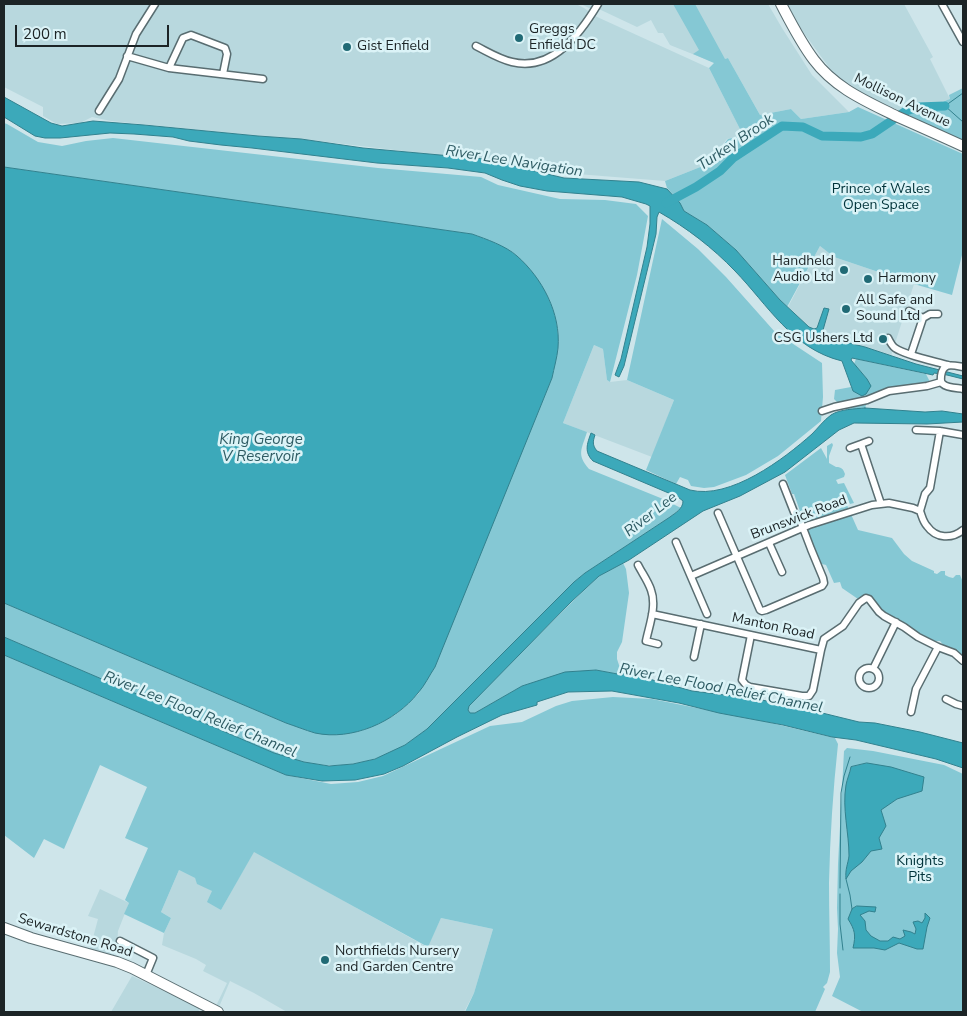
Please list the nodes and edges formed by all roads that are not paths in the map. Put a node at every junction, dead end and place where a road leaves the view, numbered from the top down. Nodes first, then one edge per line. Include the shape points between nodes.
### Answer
1 (155, 4) edge
2 (598, 4) edge
3 (781, 4) edge
4 (942, 4) edge
5 (963, 42) edge
6 (476, 46) dead end
7 (127, 56) junction
8 (169, 68) junction
9 (223, 74) junction
10 (263, 79) dead end
11 (99, 111) dead end
12 (963, 146) edge
13 (909, 311) dead end
14 (938, 314) dead end
15 (923, 318) junction
16 (888, 338) dead end
17 (911, 354) junction
18 (963, 367) edge
19 (943, 373) junction
20 (963, 389) edge
21 (822, 411) dead end
22 (916, 430) dead end
23 (940, 431) junction
24 (963, 435) edge
25 (869, 441) dead end
26 (861, 444) junction
27 (850, 448) dead end
28 (783, 484) dead end
29 (881, 504) junction
30 (920, 511) junction
31 (718, 513) dead end
32 (803, 528) junction
33 (963, 530) edge
34 (676, 542) dead end
35 (769, 543) junction
36 (737, 557) junction
37 (638, 565) dead end
38 (782, 572) dead end
39 (691, 576) junction
40 (652, 614) junction
41 (707, 614) dead end
42 (896, 622) junction
43 (701, 624) junction
44 (751, 635) junction
45 (658, 644) dead end
46 (938, 647) junction
47 (821, 650) junction
48 (694, 657) dead end
49 (963, 661) edge
50 (873, 669) junction
51 (946, 699) dead end
52 (963, 706) edge
53 (911, 712) dead end
54 (4, 928) edge
55 (120, 941) dead end
56 (146, 975) junction
57 (218, 1012) edge

1 - 7 street via 136,34
2 - 6 street via 564,48 540,61 511,62
3 - 12 main road, Mollison Avenue via 822,70 850,93
4 - 5 street
7 - 8 street
7 - 11 street
8 - 9 street
8 - 9 street via 183,38 191,35 225,48
9 - 10 street
13 - 15 street
14 - 15 street
15 - 17 street
16 - 17 street via 894,347
17 - 19 street
18 - 19 street
19 - 20 street via 944,385
19 - 21 street via 927,386 889,391
22 - 23 street
23 - 24 street
23 - 30 street via 930,488
25 - 26 street
26 - 27 street
26 - 29 street
28 - 32 street
29 - 30 street, Brunswick Road
29 - 32 street, Brunswick Road
30 - 33 street via 926,526 937,535 952,536
31 - 36 street
32 - 35 street, Brunswick Road
32 - 36 street via 823,578 822,586 762,611
34 - 39 street
35 - 36 street, Brunswick Road
35 - 38 street
36 - 39 street, Brunswick Road
37 - 40 street via 651,590
39 - 41 street
40 - 43 street, Manton Road
40 - 45 street via 646,641
42 - 46 street, Manton Road
42 - 47 street, Manton Road via 879,612 866,598 843,626 824,639
42 - 50 street
43 - 44 street, Manton Road
43 - 48 street
44 - 47 street, Manton Road
44 - 47 street via 742,680 750,687 809,696
46 - 49 street, Manton Road via 954,653
46 - 53 street via 916,689
50 - 50 street via 864,669 860,674 863,690 874,687 878,682 878,673
51 - 52 street
54 - 56 main road, Sewardstone Road via 117,962
55 - 56 street via 154,958
56 - 57 main road, Sewardstone Road

